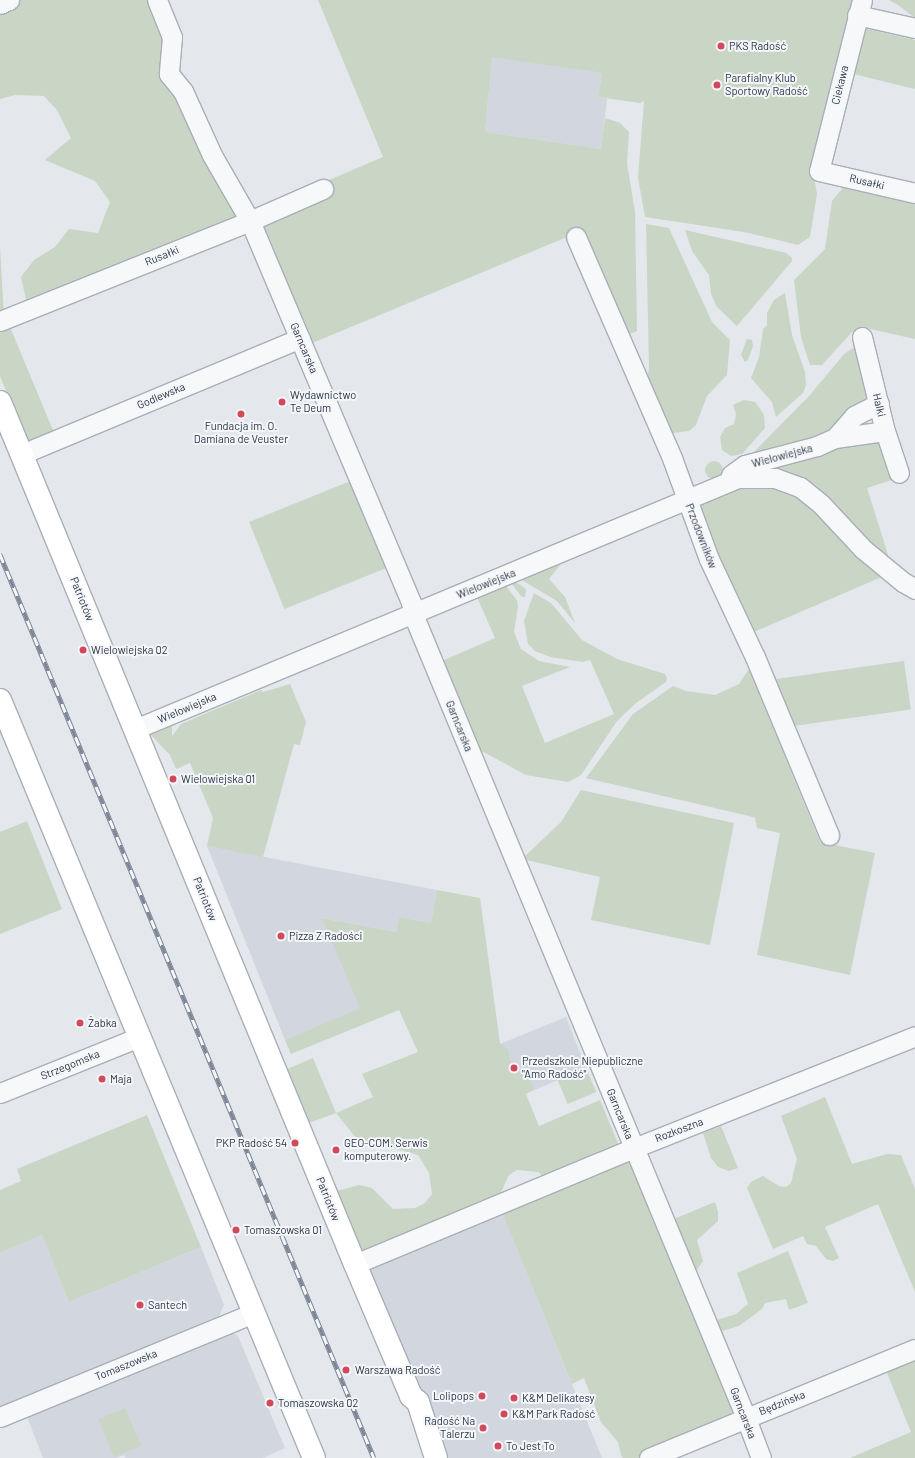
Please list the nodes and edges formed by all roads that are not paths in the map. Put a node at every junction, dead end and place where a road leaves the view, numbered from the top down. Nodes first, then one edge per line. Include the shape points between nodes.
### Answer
1 (9, 0) edge
2 (157, 0) edge
3 (0, 4) edge
4 (860, 8) edge
5 (915, 28) edge
6 (819, 171) joint
7 (322, 189) dead end
8 (915, 193) edge
9 (250, 221) junction
10 (576, 237) dead end
11 (0, 321) edge
12 (862, 337) dead end
13 (300, 338) junction
14 (0, 402) edge
15 (879, 403) junction
16 (885, 431) junction
17 (835, 438) junction
18 (22, 454) junction
19 (899, 473) dead end
20 (726, 481) junction
21 (687, 498) junction
22 (915, 589) edge
23 (414, 613) junction
24 (0, 700) edge
25 (135, 729) junction
26 (829, 835) dead end
27 (915, 1036) edge
28 (139, 1037) junction
29 (0, 1093) edge
30 (634, 1148) junction
31 (355, 1264) junction
32 (253, 1313) junction
33 (915, 1349) edge
34 (0, 1417) edge
35 (746, 1418) junction
36 (435, 1454) edge
37 (314, 1458) edge
38 (649, 1458) edge
39 (761, 1458) edge

1 - 3 street
2 - 9 street, Garncarska via 172,37 169,74 183,91 212,155
4 - 5 street
4 - 6 street, Ciekawa
6 - 8 street, Rusałki
7 - 9 street, Rusałki
9 - 11 street, Rusałki
9 - 13 street, Garncarska
10 - 21 street, Przodowników
12 - 15 street, Halki
13 - 18 street, Godlewska
13 - 23 street, Garncarska
14 - 18 main road, Patriotów
15 - 16 street, Halki
15 - 17 street, Wielowiejska via 854,416
16 - 17 street, Wielowiejska
16 - 19 street, Halki
17 - 20 street, Wielowiejska via 817,446 746,465 733,471
18 - 25 main road, Patriotów
20 - 21 street, Wielowiejska
20 - 22 street via 748,476 763,477 775,478 800,487 889,571
21 - 23 street, Wielowiejska
21 - 26 street, Przodowników via 709,559 755,657
23 - 25 street, Wielowiejska
23 - 30 street, Garncarska
24 - 28 main road
25 - 31 main road, Patriotów
27 - 30 street, Rozkoszna
28 - 29 street, Strzegomska
28 - 32 main road
30 - 31 street, Rozkoszna
30 - 35 street, Garncarska
31 - 36 main road, Patriotów via 411,1396 408,1408 414,1425
32 - 34 street, Tomaszowska
32 - 37 main road
33 - 35 street, Będzińska
35 - 38 street, Będzińska
35 - 39 street, Garncarska

